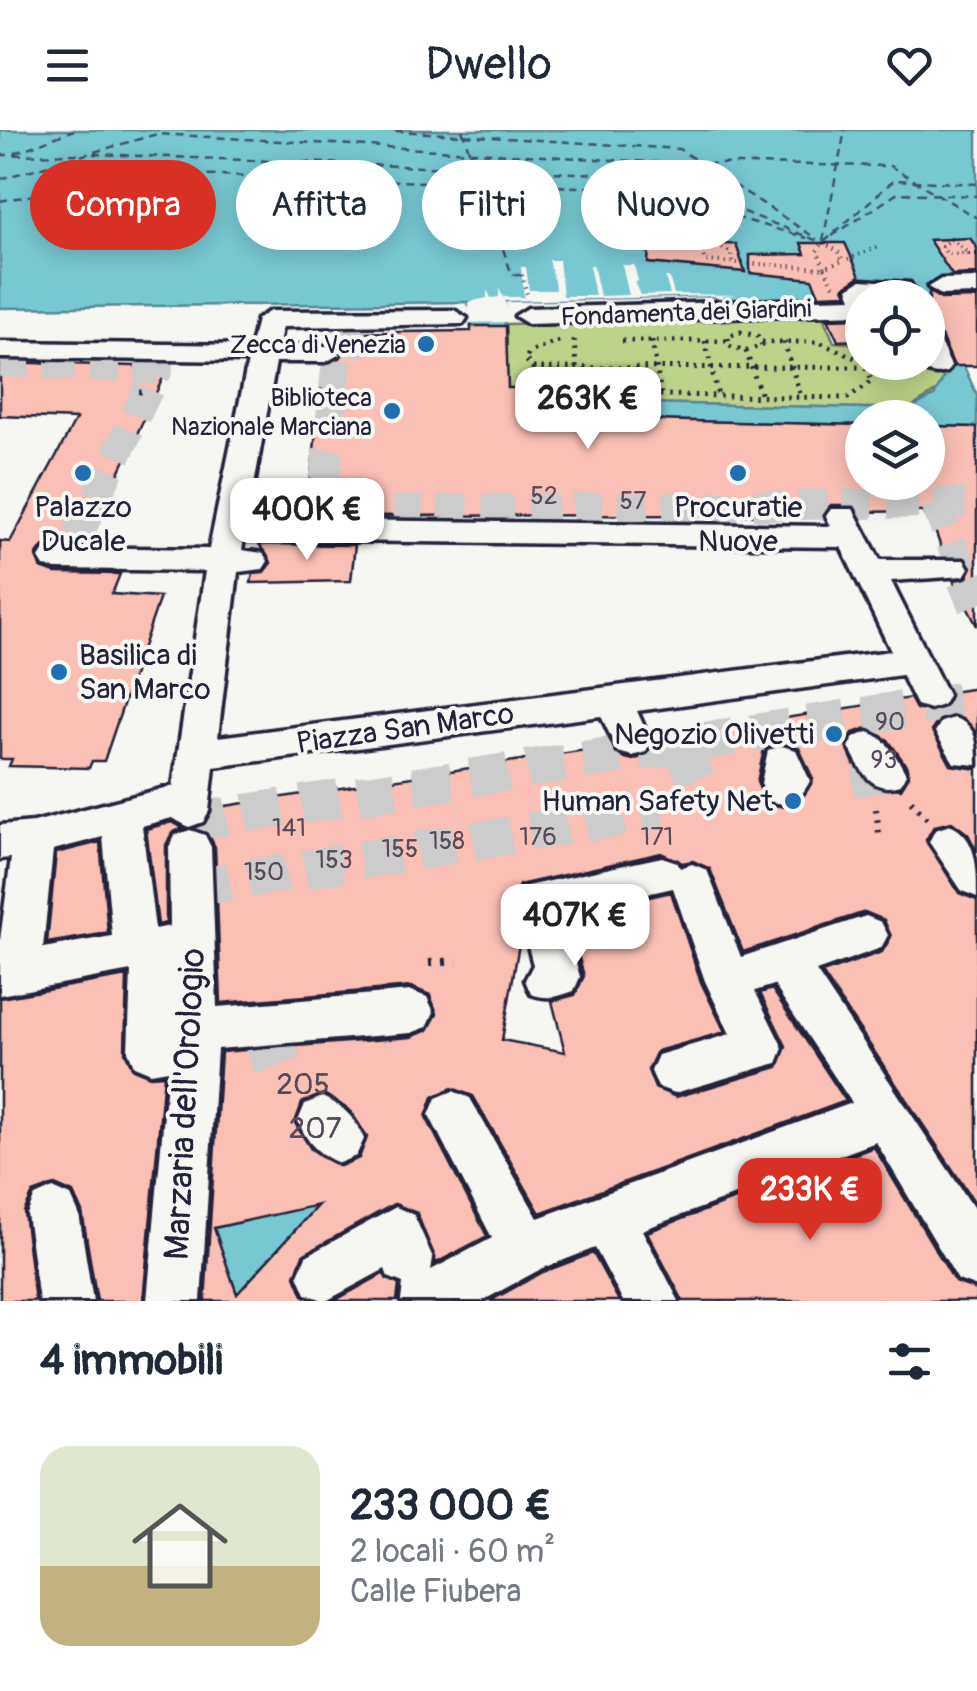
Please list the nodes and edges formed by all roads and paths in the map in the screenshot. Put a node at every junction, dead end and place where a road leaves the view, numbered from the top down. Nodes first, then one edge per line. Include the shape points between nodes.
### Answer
1 (878, 247) dead end
2 (970, 254) junction
3 (977, 254) edge
4 (848, 259) dead end
5 (733, 262) junction
6 (824, 268) junction
7 (845, 282) edge
8 (977, 286) edge
9 (945, 287) edge
10 (845, 299) edge
11 (528, 316) dead end
12 (454, 318) dead end
13 (332, 340) junction
14 (574, 340) junction
15 (587, 340) dead end
16 (618, 340) dead end
17 (652, 341) junction
18 (705, 341) junction
19 (726, 341) junction
20 (762, 342) junction
21 (784, 342) junction
22 (0, 350) edge
23 (746, 351) junction
24 (263, 353) junction
25 (845, 353) edge
26 (845, 363) edge
27 (533, 368) junction
28 (576, 368) junction
29 (657, 368) junction
30 (711, 368) junction
31 (752, 368) junction
32 (792, 368) junction
33 (871, 380) edge
34 (578, 393) junction
35 (661, 395) junction
36 (718, 396) junction
37 (761, 396) junction
38 (801, 397) junction
39 (65, 555) dead end
40 (230, 562) junction
41 (952, 568) dead end
42 (869, 570) junction
43 (913, 661) junction
44 (930, 695) dead end
45 (613, 700) junction
46 (632, 742) dead end
47 (196, 756) junction
48 (121, 816) junction
49 (190, 819) junction
50 (939, 830) joint
51 (879, 832) dead end
52 (17, 841) edge
53 (977, 879) edge
54 (866, 935) dead end
55 (161, 947) junction
56 (457, 960) dead end
57 (784, 962) junction
58 (429, 963) dead end
59 (9, 974) edge
60 (547, 980) dead end
61 (727, 981) junction
62 (411, 1012) dead end
63 (192, 1038) junction
64 (676, 1071) dead end
65 (887, 1114) junction
66 (453, 1115) dead end
67 (53, 1214) dead end
68 (607, 1218) junction
69 (526, 1248) junction
70 (977, 1261) edge
71 (325, 1275) dead end
72 (420, 1285) edge
73 (66, 1301) edge
74 (174, 1301) edge
75 (652, 1301) edge

1 - 4 path
2 - 2 path via 952,239 942,247 946,254
2 - 3 path
5 - 5 path via 705,261 702,252 714,244 730,252
5 - 6 path
6 - 6 path via 843,260 823,243 817,251
6 - 7 path
8 - 9 street
10 - 11 street, Fondamenta dei Giardini
12 - 13 street
13 - 24 street
13 - 24 street via 270,319
14 - 15 path
14 - 27 path via 530,352 526,366
14 - 28 path
16 - 17 path
17 - 18 path
17 - 29 path
18 - 19 path
18 - 30 path
19 - 20 path via 740,332
19 - 23 path
20 - 21 path
20 - 23 path
21 - 25 path via 819,342
21 - 32 path
22 - 24 street via 39,356
23 - 31 path
24 - 40 street
26 - 32 path
27 - 28 path
27 - 34 path via 534,381 546,393
28 - 29 path
28 - 34 path
29 - 30 path
29 - 35 path
30 - 31 path
30 - 36 path
31 - 32 path
31 - 37 path
32 - 38 path
33 - 38 path via 848,398
34 - 35 path
35 - 36 path
36 - 37 path
37 - 38 path
39 - 40 street
40 - 42 street via 314,527 847,525
40 - 47 street
41 - 42 street
42 - 43 street
43 - 44 street
43 - 45 street, Piazza San Marco
45 - 46 street
45 - 47 street, Piazza San Marco
47 - 49 street
48 - 49 street
48 - 52 street
48 - 55 street
49 - 55 street, Marzaria dell'Orologio
50 - 51 path via 885,783
50 - 53 street
52 - 59 street
54 - 57 street
55 - 59 street
55 - 63 street, Marzaria dell'Orologio
56 - 58 path
57 - 61 street
57 - 65 street
60 - 61 street via 558,977 537,900 677,878
61 - 64 street via 760,1048
62 - 63 street via 261,1021
63 - 74 street, Marzaria dell'Orologio
65 - 68 street
65 - 70 street
66 - 69 street
67 - 73 street
68 - 69 street
68 - 75 street
69 - 72 street
71 - 72 street via 396,1233

